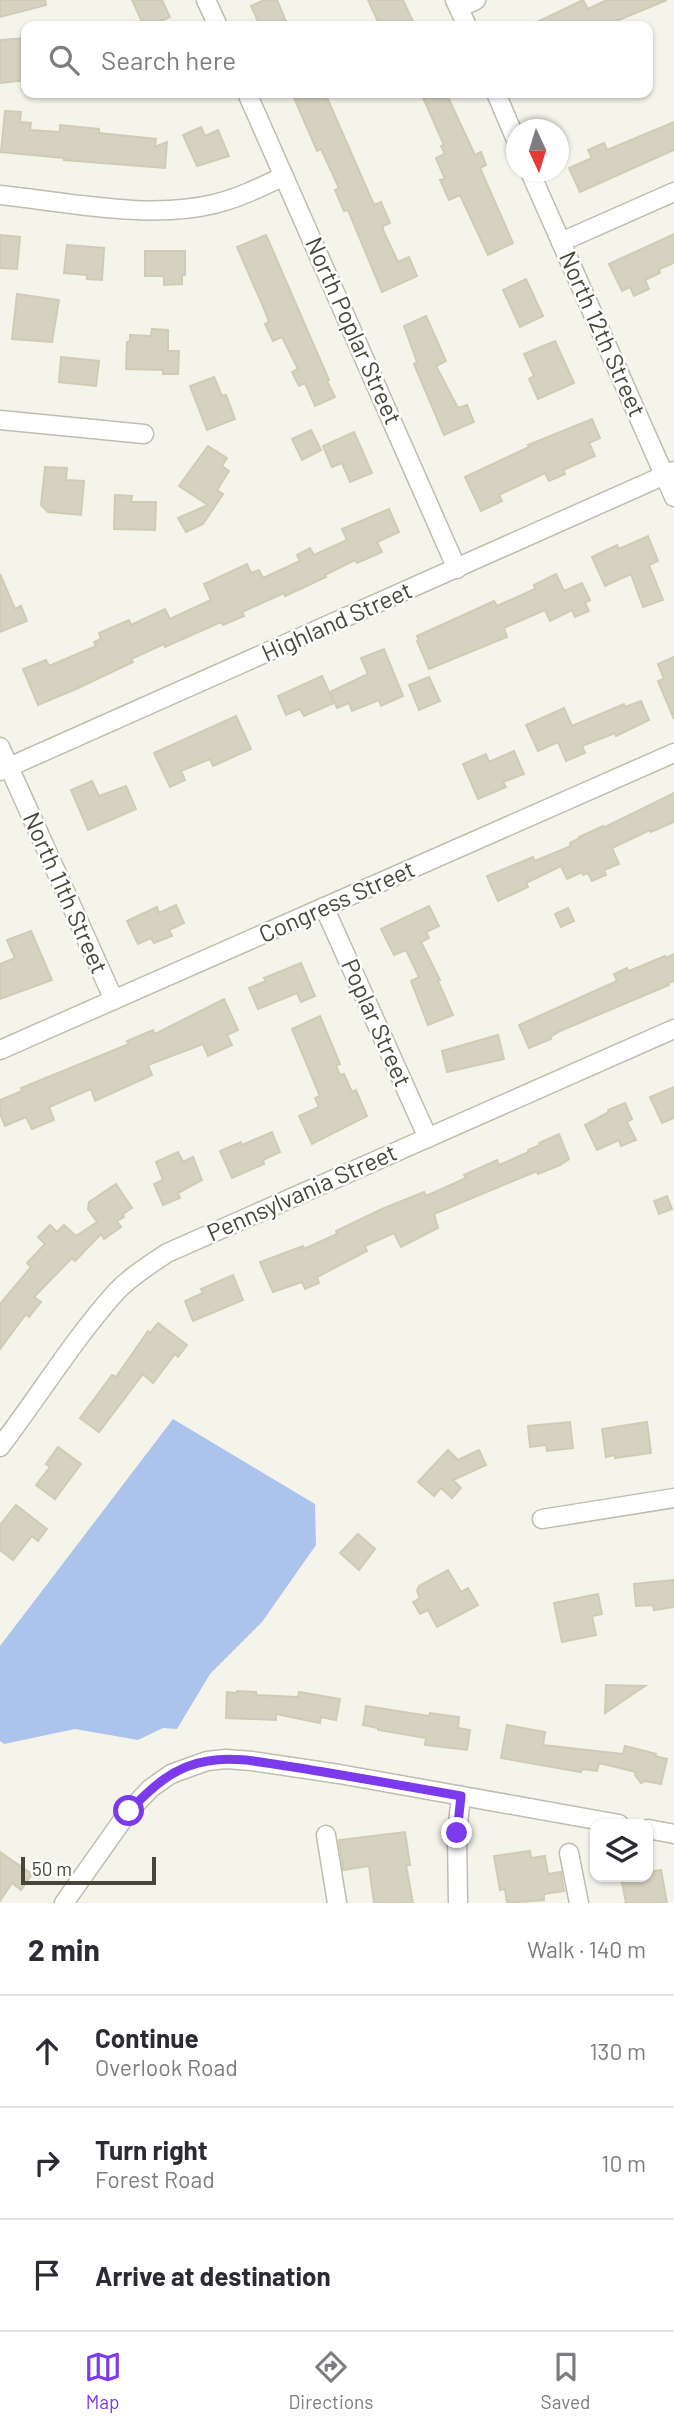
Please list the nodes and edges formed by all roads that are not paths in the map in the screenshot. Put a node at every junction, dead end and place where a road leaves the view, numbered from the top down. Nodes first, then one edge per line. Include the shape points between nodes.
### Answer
1 (206, 0) edge
2 (476, 0) edge
3 (457, 4) edge
4 (216, 21) edge
5 (465, 21) edge
6 (249, 98) edge
7 (498, 98) edge
8 (507, 119) edge
9 (284, 176) junction
10 (534, 182) edge
11 (674, 192) edge
12 (0, 195) edge
13 (561, 243) junction
14 (0, 420) edge
15 (144, 434) dead end
16 (669, 473) edge
17 (674, 497) edge
18 (457, 569) junction
19 (0, 747) edge
20 (674, 753) edge
21 (4, 769) edge
22 (324, 907) junction
23 (114, 1000) junction
24 (674, 1029) edge
25 (0, 1050) edge
26 (428, 1138) junction
27 (0, 1447) edge
28 (674, 1498) edge
29 (542, 1519) dead end
30 (461, 1796) junction
31 (591, 1819) edge
32 (653, 1830) edge
33 (674, 1834) edge
34 (326, 1835) dead end
35 (569, 1853) dead end
36 (64, 1903) edge
37 (337, 1903) edge
38 (458, 1903) edge
39 (579, 1903) edge

1 - 4 street
2 - 3 street
3 - 5 street
6 - 9 street, North Poplar Street
7 - 8 street
9 - 12 street via 246,195 181,210 147,211
9 - 18 street, North Poplar Street
10 - 13 street, North 12th Street
11 - 13 street
13 - 16 street, North 12th Street
14 - 15 street
16 - 17 street, North 12th Street
16 - 18 street, Highland Street
18 - 21 street, Highland Street
19 - 21 street, North 11th Street
20 - 22 street, Congress Street
21 - 23 street, North 11th Street
22 - 23 street, Congress Street
22 - 26 street, Poplar Street
23 - 25 street, Congress Street
24 - 26 street, Pennsylvania Street
26 - 27 street, Pennsylvania Street via 188,1243 141,1271 117,1291
28 - 29 street
30 - 31 street
30 - 36 street via 253,1761 207,1761 171,1774 151,1788 129,1811
30 - 38 street
32 - 33 street
34 - 37 street
35 - 39 street

